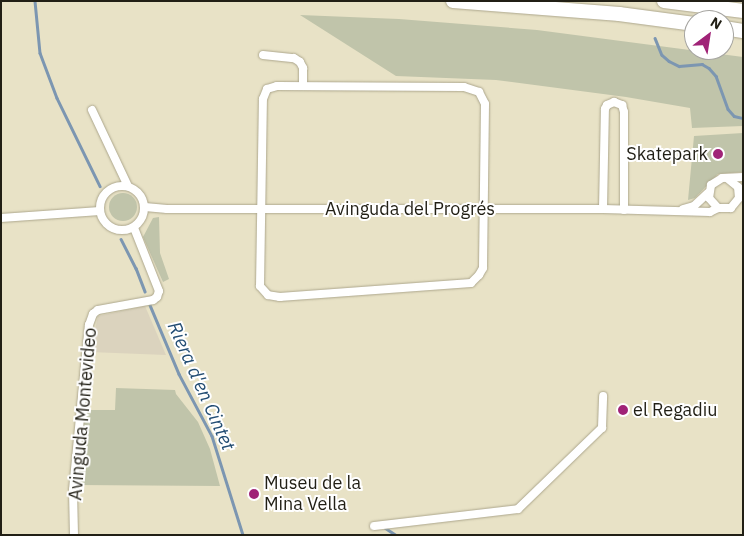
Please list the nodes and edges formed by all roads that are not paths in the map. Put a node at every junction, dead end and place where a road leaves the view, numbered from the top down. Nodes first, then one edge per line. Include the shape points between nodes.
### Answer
1 (453, 1) edge
2 (664, 1) edge
3 (743, 11) edge
4 (684, 23) edge
5 (263, 55) dead end
6 (304, 86) junction
7 (92, 110) dead end
8 (743, 177) edge
9 (728, 179) junction
10 (128, 186) junction
11 (708, 193) junction
12 (741, 196) edge
13 (145, 207) junction
14 (262, 208) junction
15 (718, 208) junction
16 (603, 209) junction
17 (482, 210) junction
18 (624, 210) junction
19 (100, 211) junction
20 (675, 211) junction
21 (1, 218) edge
22 (134, 228) junction
23 (603, 396) dead end
24 (374, 526) dead end
25 (74, 535) edge

1 - 4 highway via 619,14
2 - 3 highway
5 - 6 street via 294,58 300,62
6 - 14 street via 277,86 267,89 263,98
6 - 17 street via 464,87 478,92 484,104
7 - 10 street
8 - 9 street
9 - 11 street via 714,181
9 - 12 street
10 - 13 street via 141,196
10 - 19 street via 116,186 108,191 101,201
11 - 15 street via 711,203
11 - 20 street via 694,206
12 - 15 street via 731,208
13 - 14 street, Avinguda del Progrés
13 - 22 street via 142,220
14 - 17 street, Avinguda del Progrés
14 - 17 street via 260,286 268,295 280,297 471,282 483,268
15 - 20 street, Avinguda del Progrés via 710,212
16 - 17 street, Avinguda del Progrés
16 - 18 street, Avinguda del Progrés
16 - 18 street via 605,109 614,102 622,105 624,112
18 - 20 street, Avinguda del Progrés
19 - 21 street
19 - 22 street via 102,219 114,229
22 - 25 street, Avinguda Montevideo via 159,291 152,300 98,310 89,325 73,490
23 - 24 street via 602,428 518,508

